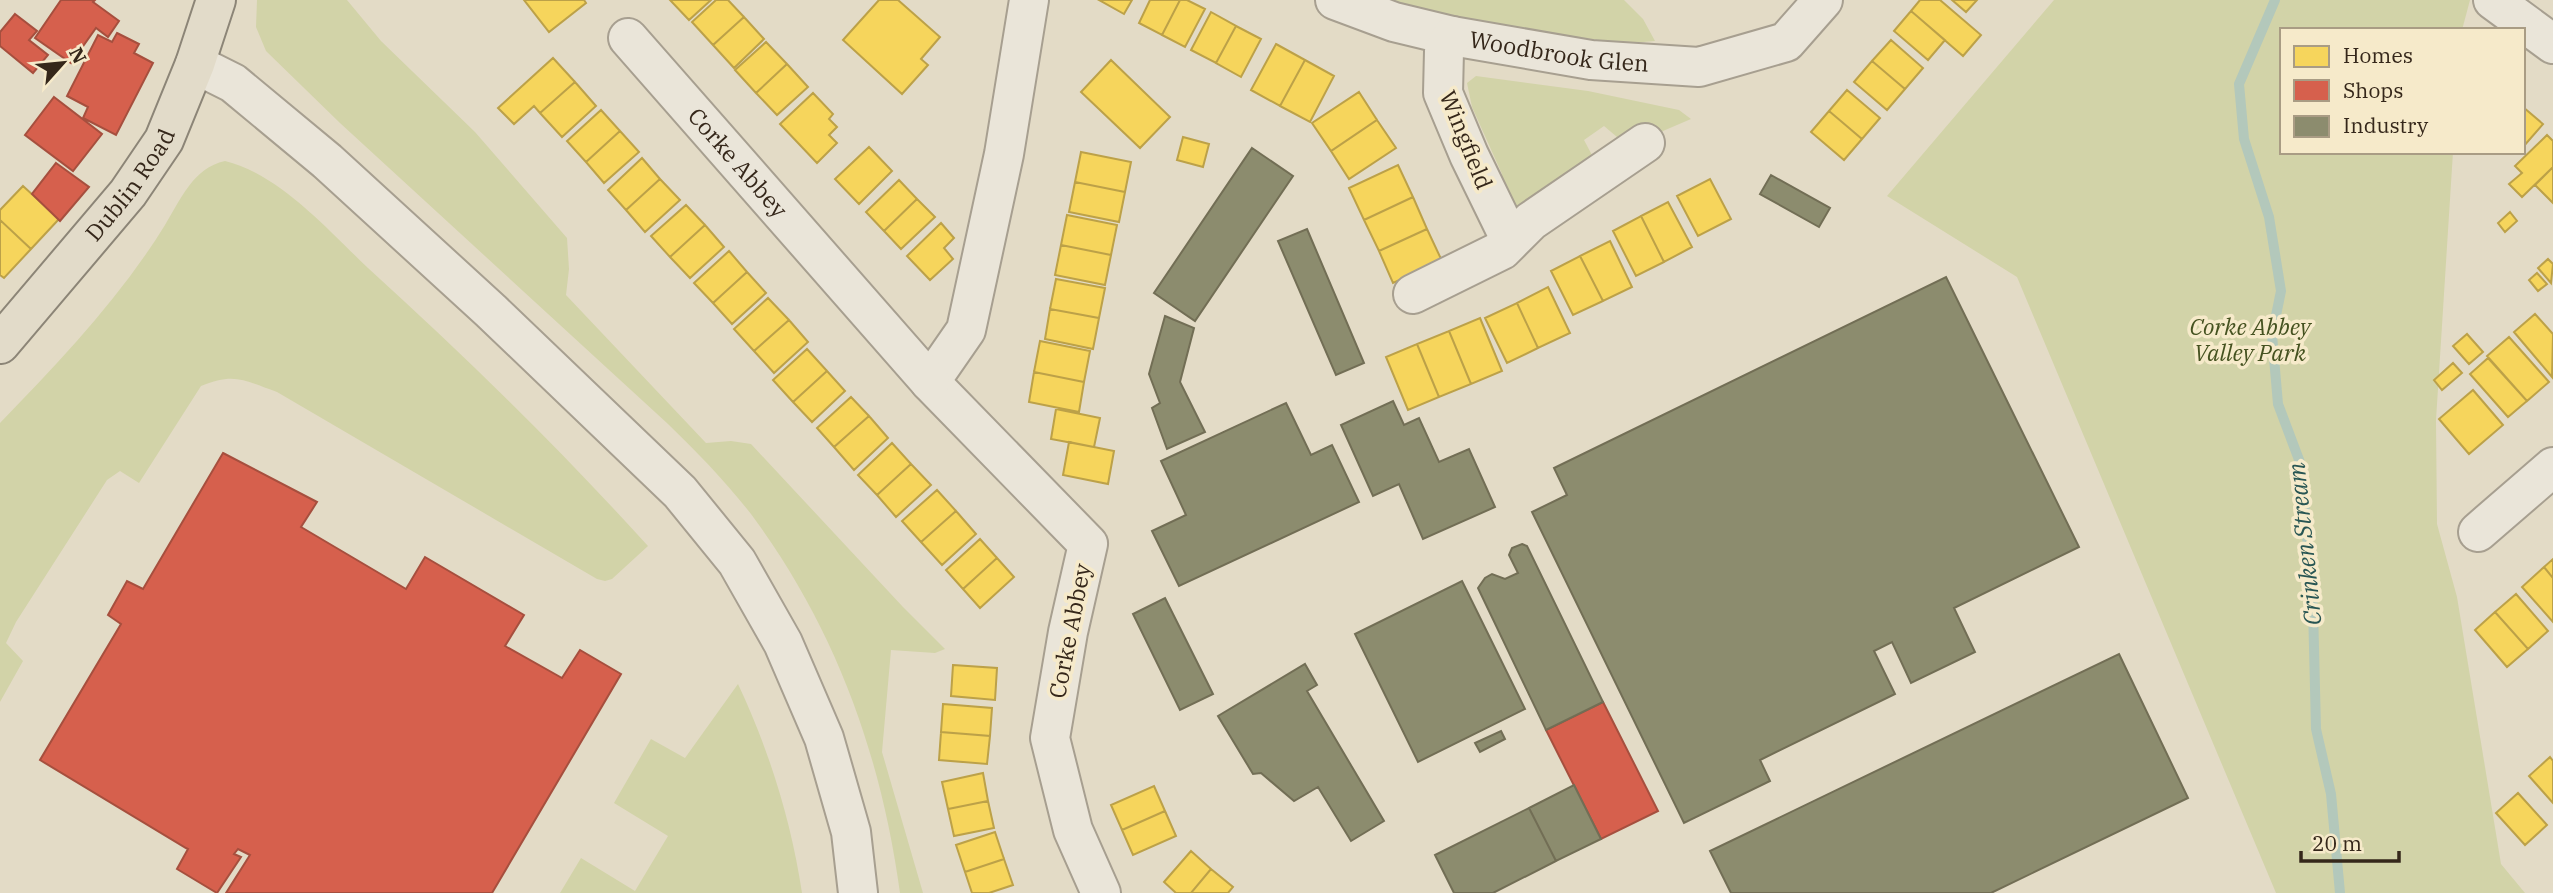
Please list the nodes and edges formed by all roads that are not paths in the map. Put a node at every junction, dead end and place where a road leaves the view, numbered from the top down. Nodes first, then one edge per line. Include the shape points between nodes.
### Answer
1 (216, 0) edge
2 (1029, 0) edge
3 (1335, 0) edge
4 (1823, 0) edge
5 (2493, 0) edge
6 (1452, 36) junction
7 (628, 38) dead end
8 (2553, 44) edge
9 (195, 64) junction
10 (1620, 146) dead end
11 (1510, 239) junction
12 (1413, 294) dead end
13 (0, 344) edge
14 (930, 382) junction
15 (2553, 467) edge
16 (2478, 532) dead end
17 (858, 893) edge
18 (1101, 893) edge

1 - 9 main road, Dublin Road
2 - 14 street via 1004,154 966,330
3 - 6 street, Woodbrook Glen via 1394,22
4 - 6 street, Woodbrook Glen via 1786,42 1699,66 1591,60
5 - 8 street
6 - 11 street, Wingfield via 1444,51 1443,93
7 - 14 street, Corke Abbey
9 - 13 main road, Dublin Road via 164,140 128,193
9 - 17 street via 233,83 327,161 491,310 680,492 737,562 783,643 824,738 851,832
10 - 11 street
11 - 12 street via 1502,250
14 - 18 street, Corke Abbey via 1088,544 1050,738 1073,830
15 - 16 street

